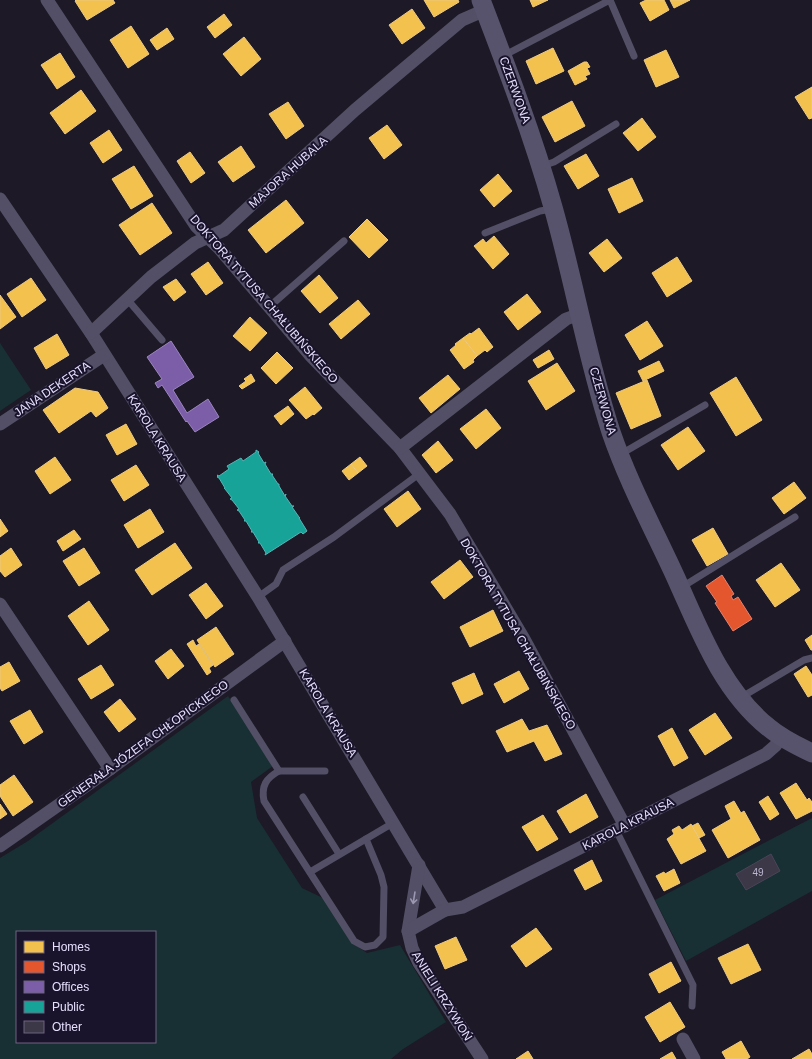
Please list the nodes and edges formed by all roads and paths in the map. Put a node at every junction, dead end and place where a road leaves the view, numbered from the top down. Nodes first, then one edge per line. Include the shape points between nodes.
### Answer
1 (47, 0) edge
2 (610, 0) edge
3 (483, 5) edge
4 (503, 56) junction
5 (634, 56) dead end
6 (616, 124) dead end
7 (541, 166) junction
8 (0, 200) edge
9 (553, 208) junction
10 (485, 233) dead end
11 (207, 238) junction
12 (344, 241) dead end
13 (127, 299) junction
14 (269, 307) junction
15 (580, 314) junction
16 (90, 333) junction
17 (162, 340) dead end
18 (104, 355) junction
19 (705, 405) dead end
20 (0, 424) edge
21 (400, 448) junction
22 (620, 455) junction
23 (419, 474) junction
24 (795, 517) dead end
25 (680, 588) junction
26 (258, 597) junction
27 (0, 604) edge
28 (285, 641) junction
29 (812, 658) edge
30 (739, 698) junction
31 (234, 700) dead end
32 (782, 737) junction
33 (812, 753) edge
34 (110, 769) junction
35 (279, 771) junction
36 (325, 771) dead end
37 (303, 797) dead end
38 (393, 823) junction
39 (621, 828) junction
40 (366, 839) junction
41 (0, 846) edge
42 (340, 854) junction
43 (419, 865) junction
44 (310, 872) junction
45 (445, 910) junction
46 (408, 931) junction
47 (692, 1006) dead end
48 (682, 1039) dead end
49 (482, 1059) edge
50 (694, 1059) edge

1 - 11 street, DOKTORA TYTUSA CHAŁUBIŃSKIEGO via 196,226
2 - 4 lane
2 - 5 lane
3 - 4 street, CZERWONA
3 - 11 street, MAJORA HUBALA via 355,110 224,230
4 - 7 street, CZERWONA
6 - 7 lane via 554,162
7 - 9 street, CZERWONA
8 - 16 street, KAROLA KRAUSA
9 - 10 lane
9 - 15 street, CZERWONA
11 - 13 street, MAJORA HUBALA via 195,243 156,272
11 - 14 street, DOKTORA TYTUSA CHAŁUBIŃSKIEGO via 219,248
12 - 14 lane
13 - 16 street, MAJORA HUBALA
13 - 17 lane
14 - 21 street, DOKTORA TYTUSA CHAŁUBIŃSKIEGO via 311,356
15 - 21 street via 566,319
15 - 22 street, CZERWONA via 602,401
16 - 18 street, KAROLA KRAUSA
18 - 20 street, JANA DEKERTA
18 - 26 street, KAROLA KRAUSA
19 - 22 lane
21 - 23 street, DOKTORA TYTUSA CHAŁUBIŃSKIEGO
22 - 25 street, CZERWONA
23 - 26 lane via 334,537 283,570 276,584
23 - 39 street, DOKTORA TYTUSA CHAŁUBIŃSKIEGO via 450,514 524,639
24 - 25 lane
25 - 30 street, CZERWONA via 724,676
26 - 28 street, KAROLA KRAUSA
27 - 34 street
28 - 34 street, GENERAŁA JÓZEFA CHŁOPICKIEGO
28 - 38 street, KAROLA KRAUSA
29 - 30 lane via 804,660
30 - 32 street, CZERWONA via 758,718
31 - 35 lane
32 - 33 street, CZERWONA
32 - 39 street, KAROLA KRAUSA via 766,754
34 - 41 street, GENERAŁA JÓZEFA CHŁOPICKIEGO
35 - 36 lane
35 - 44 lane via 264,784 264,801
37 - 42 lane
38 - 40 lane
38 - 43 street, KAROLA KRAUSA
39 - 45 street, KAROLA KRAUSA via 463,907
39 - 47 lane via 693,985
40 - 42 lane
40 - 44 lane via 384,887 382,937 375,945 365,947 354,941
42 - 44 lane
43 - 45 street, KAROLA KRAUSA
43 -> 46 street, ANIELI KRZYWOŃ
45 - 46 street
46 - 49 street, ANIELI KRZYWOŃ via 419,963
48 - 50 street

